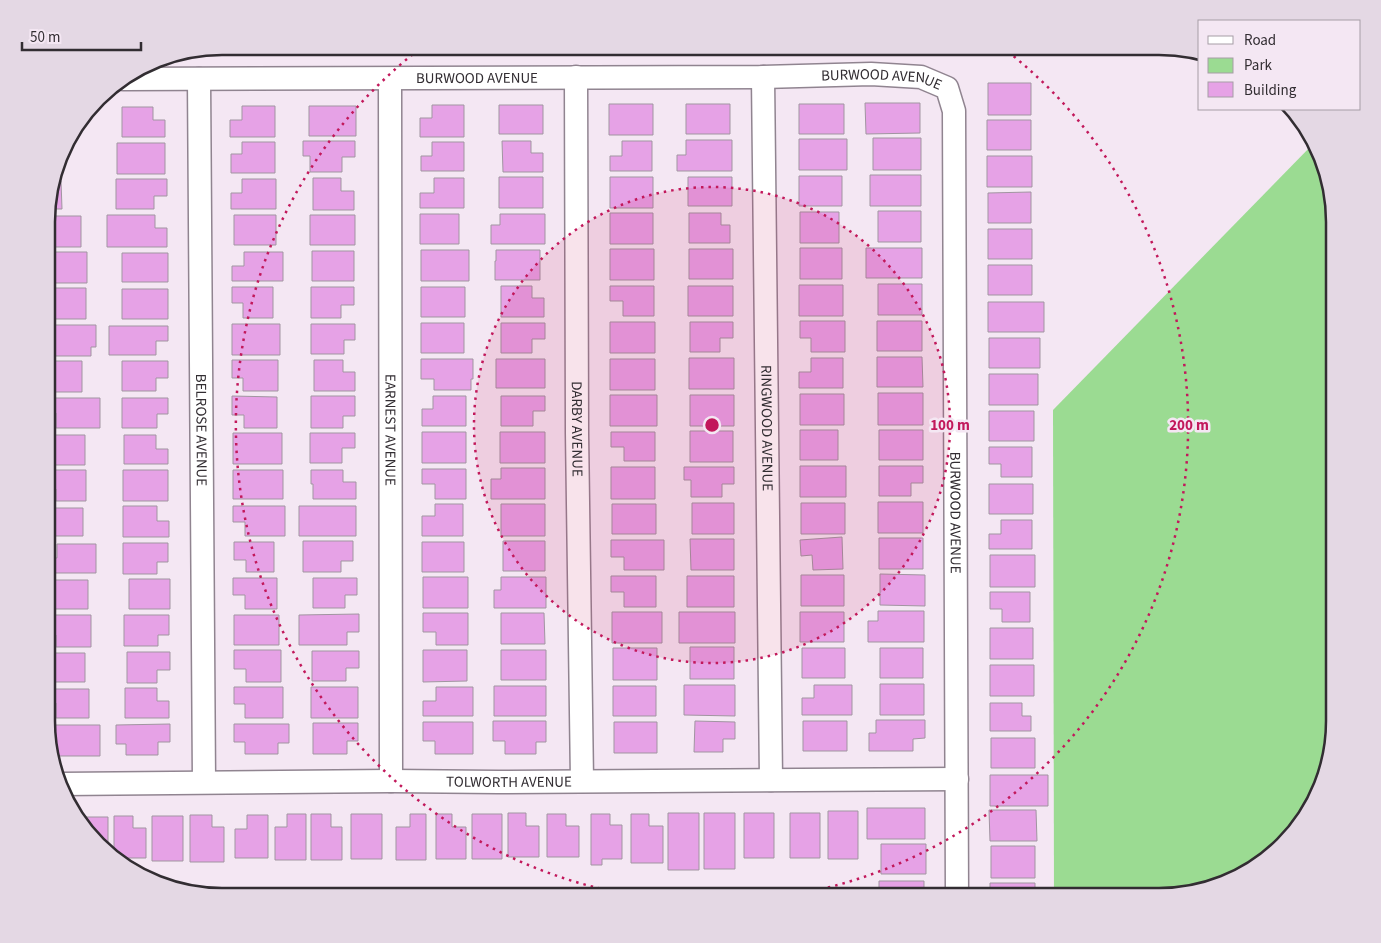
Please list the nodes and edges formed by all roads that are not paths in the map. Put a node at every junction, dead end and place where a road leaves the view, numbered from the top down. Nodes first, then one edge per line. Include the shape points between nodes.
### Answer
1 (576, 77) junction
2 (764, 77) junction
3 (199, 79) junction
4 (134, 80) edge
5 (390, 80) junction
6 (957, 779) junction
7 (770, 780) junction
8 (391, 781) junction
9 (582, 781) junction
10 (204, 782) junction
11 (68, 784) edge
12 (957, 888) edge

1 - 2 street, BURWOOD AVENUE
1 - 5 street, BURWOOD AVENUE
1 - 9 street, DARBY AVENUE
2 - 6 street, BURWOOD AVENUE via 872,74 922,77 947,88 954,112
2 - 7 street, RINGWOOD AVENUE
3 - 4 street, BURWOOD AVENUE
3 - 5 street, BURWOOD AVENUE
3 - 10 street, BELROSE AVENUE
5 - 8 street, EARNEST AVENUE
6 - 7 street, TOLWORTH AVENUE
6 - 12 street, BURWOOD AVENUE
7 - 9 street, TOLWORTH AVENUE
8 - 9 street, TOLWORTH AVENUE
8 - 10 street, TOLWORTH AVENUE
10 - 11 street, TOLWORTH AVENUE

